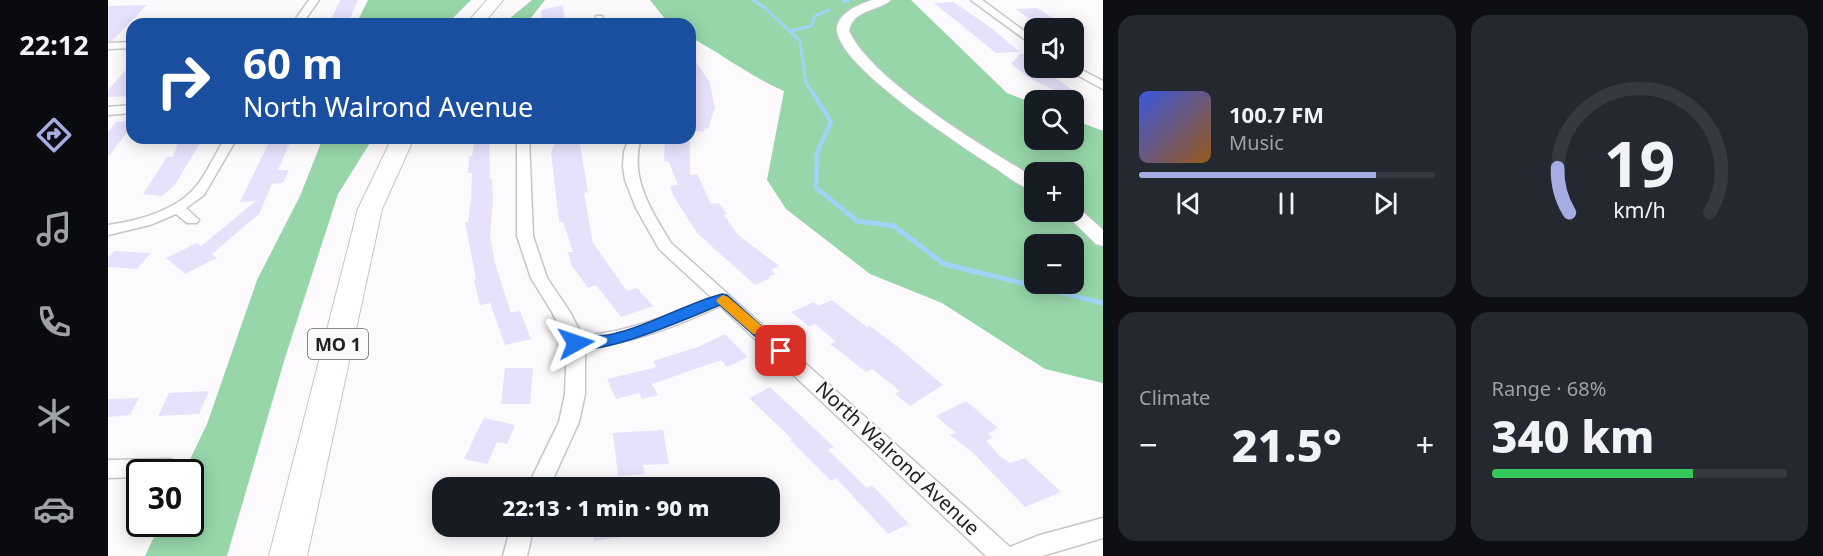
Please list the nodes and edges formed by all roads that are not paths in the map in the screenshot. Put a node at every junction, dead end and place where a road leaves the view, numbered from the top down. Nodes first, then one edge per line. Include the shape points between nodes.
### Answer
1 (314, 0) edge
2 (495, 0) edge
3 (885, 0) edge
4 (976, 0) edge
5 (301, 18) edge
6 (479, 18) edge
7 (1024, 36) edge
8 (126, 45) edge
9 (108, 46) edge
10 (1084, 76) edge
11 (1103, 86) edge
12 (126, 110) edge
13 (108, 111) edge
14 (227, 144) edge
15 (400, 144) edge
16 (523, 144) edge
17 (634, 144) edge
18 (1024, 179) edge
19 (177, 208) junction
20 (192, 220) dead end
21 (1083, 222) edge
22 (108, 230) edge
23 (1103, 240) edge
24 (722, 299) junction
25 (576, 343) junction
26 (108, 469) edge
27 (126, 469) edge
28 (543, 477) edge
29 (1103, 528) edge
30 (520, 537) edge
31 (288, 556) edge
32 (515, 556) edge
33 (1003, 556) edge
34 (1016, 556) edge

1 - 5 street
2 - 6 main road
3 - 18 street via 856,12 843,27 848,45 893,88
4 - 7 street
8 - 9 street
10 - 11 street
12 - 13 street
14 - 19 street via 199,192
15 - 31 main road, MO 1 via 370,209
16 - 25 street via 525,236 540,278
17 - 24 street, North Walrond Avenue via 630,175 641,205 664,246
19 - 20 street
19 - 22 street via 136,225
21 - 23 street
24 - 25 street via 636,334
24 - 33 street, North Walrond Avenue
25 - 28 street via 576,383 569,422
26 - 27 street
29 - 34 street
30 - 32 street

